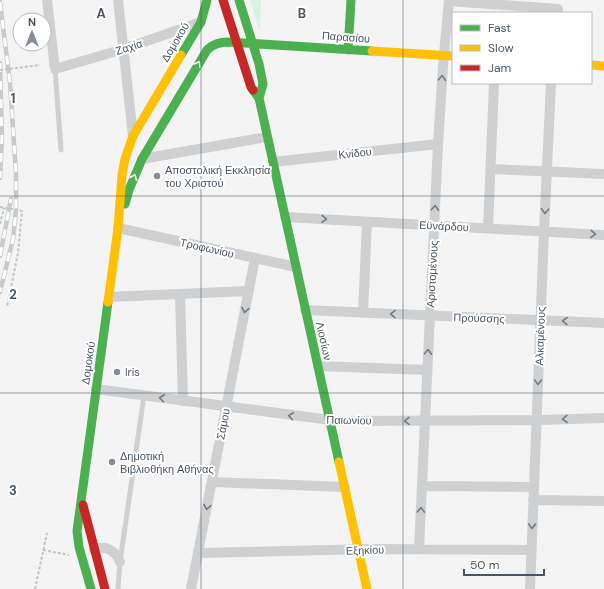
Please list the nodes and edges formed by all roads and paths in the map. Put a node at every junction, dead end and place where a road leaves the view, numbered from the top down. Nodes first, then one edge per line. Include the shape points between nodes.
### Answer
1 (47, 0) edge
2 (118, 0) edge
3 (223, 0) edge
4 (239, 0) edge
5 (351, 0) edge
6 (449, 0) edge
7 (206, 2) edge
8 (558, 7) edge
9 (201, 22) junction
10 (236, 42) junction
11 (253, 44) junction
12 (124, 49) junction
13 (348, 50) junction
14 (448, 56) edge
15 (592, 65) edge
16 (604, 66) edge
17 (50, 67) junction
18 (0, 70) edge
19 (494, 84) edge
20 (551, 84) edge
21 (259, 98) junction
22 (130, 107) junction
23 (148, 111) junction
24 (133, 136) junction
25 (267, 137) junction
26 (438, 144) junction
27 (61, 150) dead end
28 (142, 159) junction
29 (273, 162) junction
30 (491, 169) junction
31 (547, 172) junction
32 (604, 174) edge
33 (0, 207) edge
34 (4, 208) junction
35 (285, 217) junction
36 (367, 222) junction
37 (0, 224) edge
38 (434, 225) junction
39 (118, 228) junction
40 (488, 228) junction
41 (544, 231) junction
42 (604, 234) edge
43 (255, 258) junction
44 (296, 267) junction
45 (249, 291) junction
46 (180, 294) junction
47 (109, 297) junction
48 (7, 307) dead end
49 (305, 310) junction
50 (363, 313) junction
51 (430, 316) junction
52 (540, 320) junction
53 (604, 323) edge
54 (318, 366) junction
55 (427, 370) junction
56 (96, 389) junction
57 (144, 396) junction
58 (183, 401) junction
59 (226, 407) junction
60 (604, 418) edge
61 (330, 420) junction
62 (425, 420) junction
63 (537, 420) junction
64 (212, 482) junction
65 (422, 486) junction
66 (345, 487) junction
67 (534, 487) junction
68 (533, 500) junction
69 (82, 501) junction
70 (604, 501) edge
71 (47, 533) dead end
72 (419, 549) junction
73 (43, 550) junction
74 (94, 550) junction
75 (358, 550) junction
76 (531, 550) junction
77 (198, 553) junction
78 (82, 562) junction
79 (120, 562) junction
80 (35, 589) edge
81 (91, 589) edge
82 (105, 589) edge
83 (118, 589) edge
84 (191, 589) edge
85 (367, 589) edge
86 (530, 589) edge

1 - 17 street
2 - 12 street
3 - 10 main road, Λιοσίων
4 - 11 main road, Λιοσίων
5 - 13 main road
6 - 8 street
6 - 14 street, Αριστομένους
7 - 9 main road, Δομοκού
9 - 12 street, Ζαχία
9 - 23 main road, Δομοκού
10 - 11 main road, Παρασίου
10 - 21 main road, Λιοσίων via 251,87
28 -> 10 main road, Δομοκού via 207,50 217,43
11 - 13 main road, Παρασίου
11 - 21 main road, Λιοσίων via 263,84
12 - 17 street, Ζαχία
12 - 22 street
13 - 14 main road, Παρασίου
26 -> 14 street, Αριστομένους
15 - 16 main road
17 - 18 path, bridge via 40,65
17 - 27 lane
19 - 30 street
20 - 31 street, Αλκαμένους
21 - 25 main road, Λιοσίων
22 - 23 street
22 - 24 street
23 - 24 main road, Δομοκού
24 - 39 main road, Δομοκού via 122,175
25 - 28 street
25 - 29 main road, Λιοσίων
26 - 29 street, Κνίδου
38 -> 26 street, Αριστομένους
39 -> 28 main road, Δομοκού via 129,190
29 - 35 main road, Λιοσίων
30 - 31 street
30 - 40 street
31 - 32 street
31 -> 41 street, Αλκαμένους
33 - 34 path
34 - 37 path
34 - 48 path via 22,211 18,253
35 -> 36 street, Εϋνάρδου
35 - 44 main road, Λιοσίων
36 - 38 street, Εϋνάρδου
36 - 50 street
38 - 40 street, Εϋνάρδου
38 - 51 street, Αριστομένους
39 - 43 street, Τροφωνίου
39 - 47 main road, Δομοκού
40 - 41 street, Εϋνάρδου
41 -> 42 street, Εϋνάρδου
41 - 52 street, Αλκαμένους
43 - 44 street, Τροφωνίου
43 - 45 street, Σάμου
44 - 49 main road, Λιοσίων
45 - 46 street
45 -> 59 street, Σάμου
46 - 47 street
46 - 58 street
47 - 56 main road, Δομοκού
49 - 50 street, Προύσσης
49 - 54 main road, Λιοσίων
51 -> 50 street, Προύσσης
51 - 52 street, Προύσσης
55 -> 51 street, Αριστομένους
53 -> 52 street, Προύσσης
52 -> 63 street, Αλκαμένους
54 - 55 street
54 - 61 main road, Λιοσίων
55 - 62 street, Αριστομένους
56 - 57 street, Παιωνίου
56 - 69 main road, Δομοκού
58 -> 57 street, Παιωνίου
57 - 79 lane
58 - 59 street, Παιωνίου
61 -> 59 street, Παιωνίου
59 - 64 street, Σάμου
60 -> 63 street, Παιωνίου
62 -> 61 street, Παιωνίου
61 - 66 main road, Λιοσίων
62 - 63 street, Παιωνίου
62 - 65 street, Αριστομένους
63 - 67 street, Αλκαμένους
64 - 66 street
64 -> 77 street, Σάμου
65 - 67 street
72 -> 65 street, Αριστομένους
66 - 75 main road, Λιοσίων
67 - 68 street, Αλκαμένους
68 - 70 street
68 -> 76 street, Αλκαμένους
69 - 74 main road
69 - 78 main road via 77,531
71 - 73 path
72 - 75 street, Εξηκίου
72 - 76 street, Εξηκίου
73 - 78 path
73 - 80 path
74 - 78 lane
74 - 79 street via 103,547 109,549 118,556
74 - 82 main road
75 - 77 street, Εξηκίου
75 - 85 main road, Λιοσίων
76 - 86 street, Αλκαμένους
77 - 84 street, Σάμου
78 - 81 main road
79 - 83 lane

